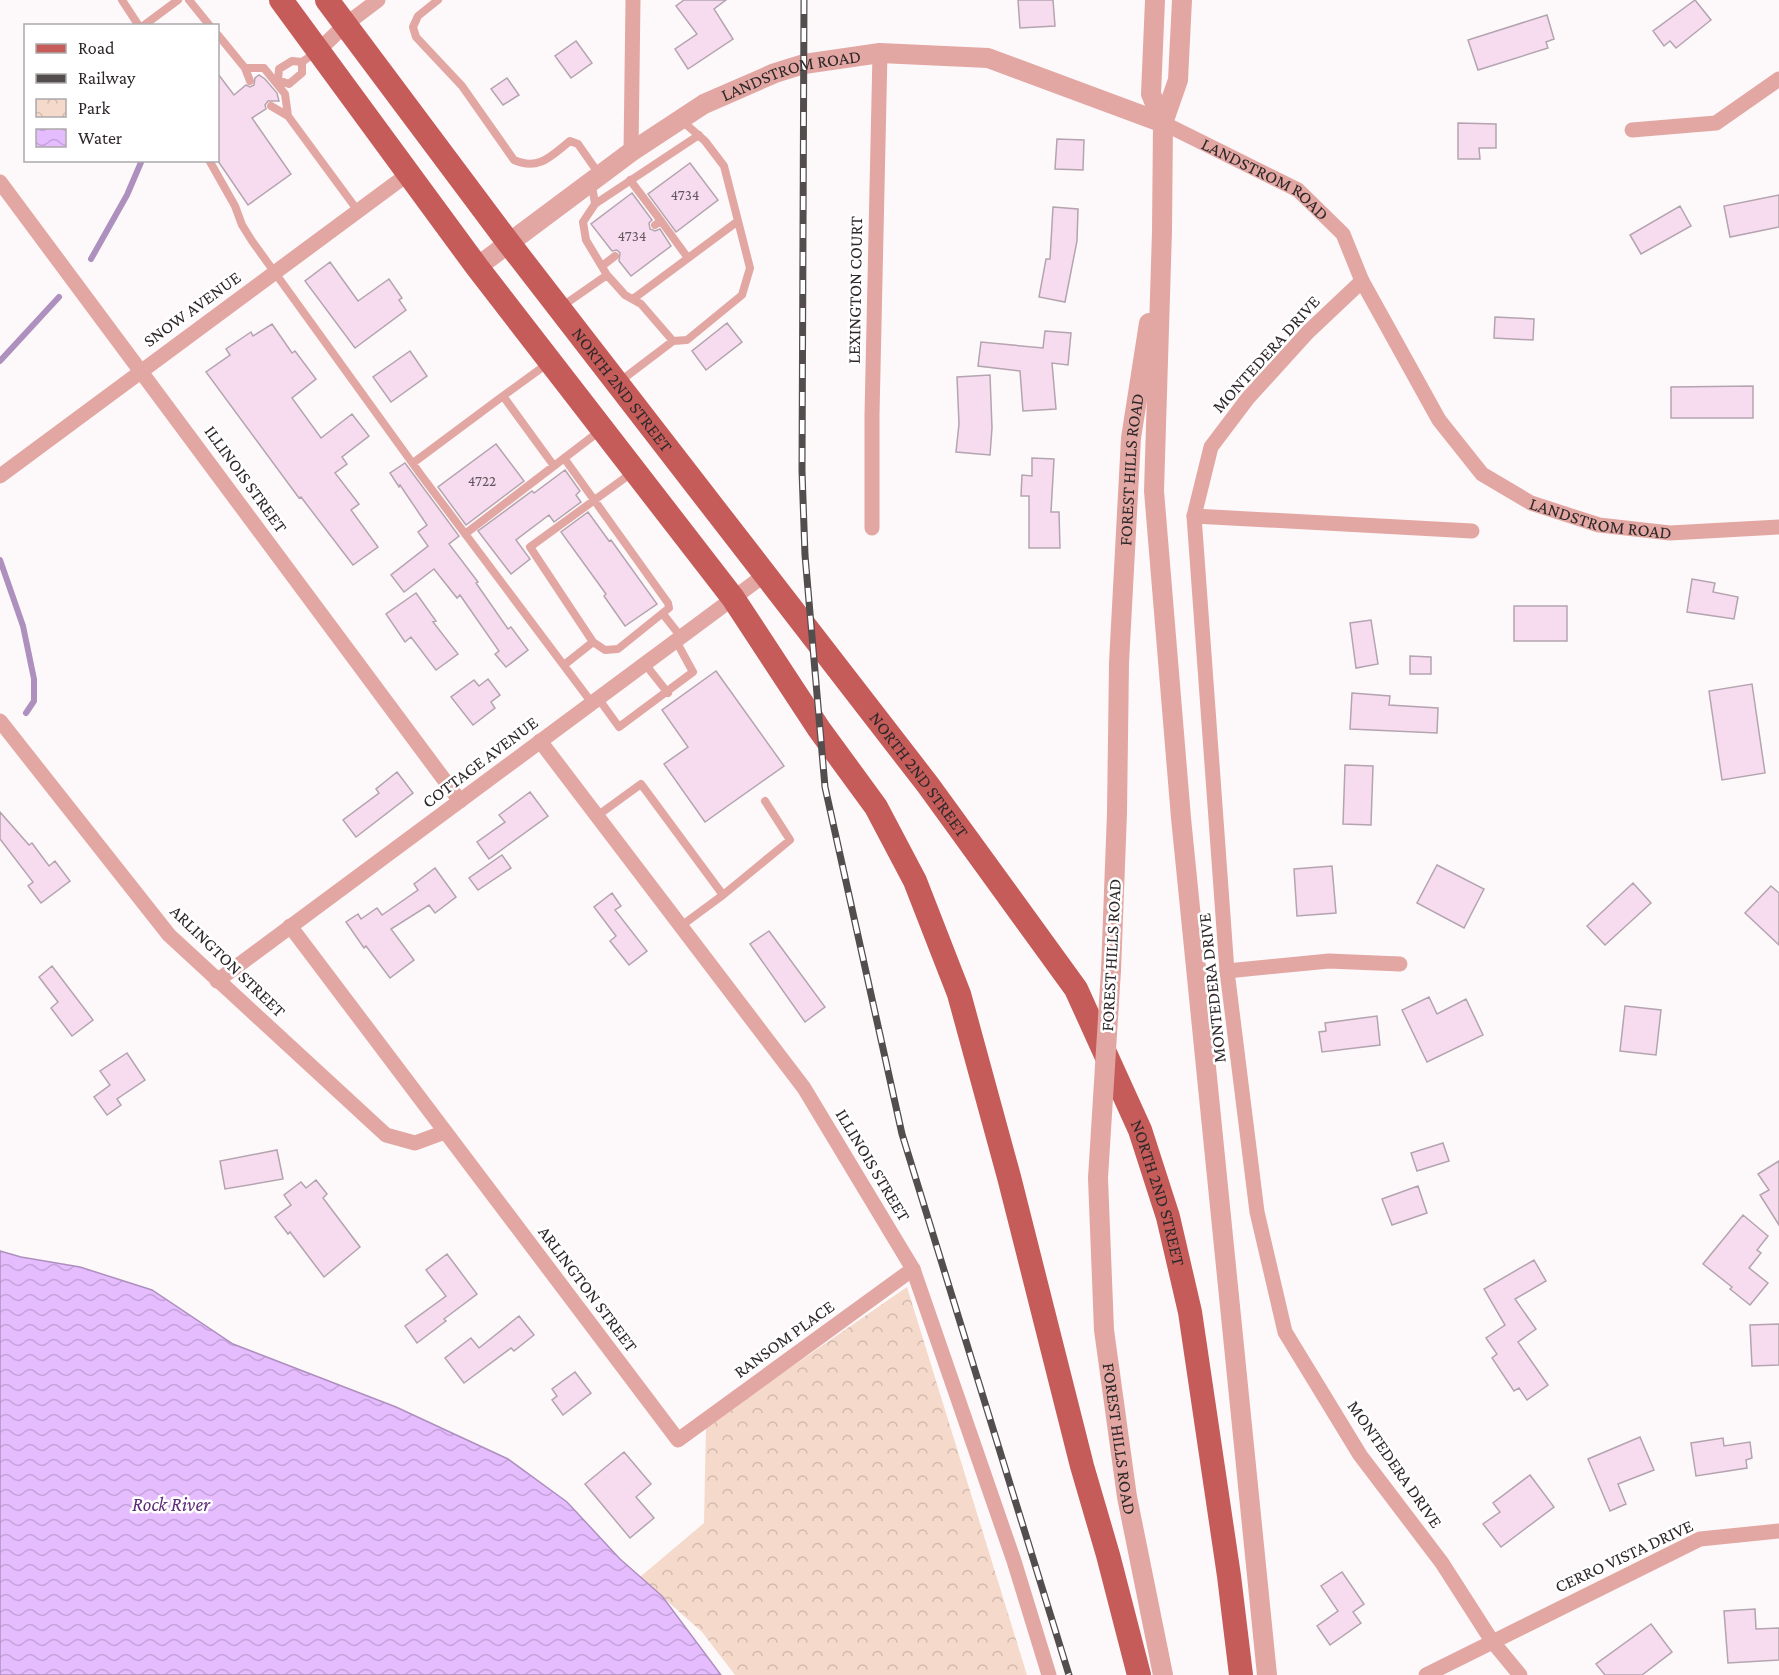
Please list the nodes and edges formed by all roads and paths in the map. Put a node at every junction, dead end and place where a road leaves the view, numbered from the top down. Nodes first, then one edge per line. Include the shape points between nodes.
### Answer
1 (122, 0) edge
2 (178, 0) edge
3 (189, 0) edge
4 (281, 0) edge
5 (327, 0) edge
6 (378, 0) edge
7 (438, 0) edge
8 (633, 0) edge
9 (1155, 0) edge
10 (1182, 0) edge
11 (140, 24) edge
12 (144, 24) edge
13 (208, 24) edge
14 (345, 25) junction
15 (219, 35) edge
16 (880, 53) junction
17 (310, 56) junction
18 (245, 68) junction
19 (1779, 79) edge
20 (250, 81) dead end
21 (277, 81) junction
22 (271, 106) dead end
23 (288, 116) junction
24 (680, 119) junction
25 (1163, 123) junction
26 (1632, 129) dead end
27 (699, 135) junction
28 (631, 152) junction
29 (210, 162) edge
30 (408, 174) junction
31 (596, 178) junction
32 (630, 180) junction
33 (0, 182) edge
34 (595, 204) junction
35 (358, 211) junction
36 (738, 220) junction
37 (1162, 231) junction
38 (508, 242) junction
39 (615, 256) dead end
40 (688, 258) junction
41 (602, 266) junction
42 (477, 267) junction
43 (274, 273) junction
44 (607, 275) junction
45 (1362, 281) junction
46 (633, 299) junction
47 (559, 308) junction
48 (673, 341) junction
49 (550, 362) junction
50 (141, 370) junction
51 (618, 383) junction
52 (502, 396) junction
53 (602, 429) junction
54 (564, 458) junction
55 (413, 463) junction
56 (554, 466) junction
57 (634, 471) junction
58 (0, 476) edge
59 (595, 500) junction
60 (1194, 516) junction
61 (1779, 526) edge
62 (872, 528) dead end
63 (1472, 531) dead end
64 (465, 534) junction
65 (765, 574) junction
66 (733, 598) junction
67 (663, 614) junction
68 (678, 639) junction
69 (593, 642) junction
70 (645, 664) junction
71 (564, 665) junction
72 (668, 693) junction
73 (595, 700) junction
74 (0, 721) edge
75 (540, 741) junction
76 (460, 801) junction
77 (765, 801) dead end
78 (597, 816) junction
79 (723, 895) junction
80 (290, 926) junction
81 (681, 926) junction
82 (1400, 964) dead end
83 (1227, 971) junction
84 (217, 981) junction
85 (445, 1132) junction
86 (913, 1269) junction
87 (678, 1440) joint
88 (1779, 1531) edge
89 (1492, 1641) junction
90 (1049, 1675) edge
91 (1139, 1675) edge
92 (1162, 1675) edge
93 (1241, 1675) edge
94 (1267, 1675) edge
95 (1426, 1675) edge
96 (1520, 1675) edge

1 - 11 lane
2 - 12 lane
3 - 13 lane
4 - 17 main road
5 - 14 main road, NORTH 2ND STREET
6 - 14 street
7 - 31 lane via 418,16 412,27 416,37 462,86 514,160 526,165 540,164 570,141 578,144
8 - 28 street
9 - 25 street, FOREST HILLS ROAD via 1151,94
10 - 25 street, FOREST HILLS ROAD via 1178,80
14 - 17 street
14 - 38 main road, NORTH 2ND STREET
15 - 18 lane
16 - 24 street, LANDSTROM ROAD via 804,64 775,73 704,104
16 - 25 street, LANDSTROM ROAD via 988,58
16 - 62 street, LEXINGTON COURT
17 - 21 lane via 279,69
17 - 21 lane via 302,73 289,84
17 - 30 main road
18 - 20 lane
18 - 21 lane via 264,68
19 - 26 street via 1716,123
21 - 23 lane via 285,94
22 - 23 lane
23 - 35 lane
24 - 27 lane
24 - 28 street, LANDSTROM ROAD
25 - 37 street, FOREST HILLS ROAD
25 - 45 street, LANDSTROM ROAD via 1298,190 1343,234
27 - 32 lane
27 - 36 lane via 724,166
28 - 31 street, LANDSTROM ROAD
29 - 43 lane via 242,225
30 - 35 street, SNOW AVENUE
30 - 42 main road
31 - 34 lane
31 - 38 street, LANDSTROM ROAD
32 - 34 lane
32 - 40 lane via 658,223
33 - 50 street, ILLINOIS STREET
34 - 41 lane via 583,222 586,240
35 - 43 street, SNOW AVENUE
36 - 40 lane
36 - 48 lane via 750,268 742,295 687,340
37 - 92 street, FOREST HILLS ROAD, bridge via 1131,438 1119,663 1111,970 1098,1178 1104,1330 1127,1497
37 - 94 street, FOREST HILLS ROAD via 1154,491 1181,818
38 - 42 street, LANDSTROM ROAD
38 - 47 main road, NORTH 2ND STREET
39 - 41 lane
40 - 46 lane
41 - 44 lane
42 - 49 main road
43 - 50 street, SNOW AVENUE
43 - 55 lane
44 - 46 lane
44 - 47 lane
45 - 60 street, MONTEDERA DRIVE via 1308,332 1248,398 1211,447
45 - 61 street, LANDSTROM ROAD via 1440,420 1482,474 1531,503 1599,525 1670,533
46 - 48 lane via 641,303
47 - 51 main road, NORTH 2ND STREET
48 - 51 lane
49 - 52 lane
49 - 53 main road
50 - 58 street, SNOW AVENUE
50 - 76 street, ILLINOIS STREET
51 - 65 main road, NORTH 2ND STREET
52 - 55 lane
52 - 56 lane
53 - 54 lane
53 - 57 main road
54 - 56 lane
54 - 59 lane
55 - 64 lane
56 - 64 lane
57 - 59 lane
57 - 66 main road
59 - 67 lane via 668,603
59 - 69 lane via 530,547
60 - 63 street
60 - 83 street, MONTEDERA DRIVE
64 - 71 lane
65 - 66 street, COTTAGE AVENUE
65 - 93 main road, NORTH 2ND STREET via 928,785 1076,989 1140,1130 1168,1217 1190,1312
66 - 68 street, COTTAGE AVENUE
66 - 91 main road via 876,807 915,881 959,994
67 - 68 lane
67 - 69 lane via 618,649 605,650
68 - 70 street, COTTAGE AVENUE
68 - 72 lane via 693,672
69 - 71 lane
70 - 72 lane
70 - 73 street, COTTAGE AVENUE
71 - 73 lane
72 - 73 lane via 619,727
73 - 75 street, COTTAGE AVENUE
74 - 84 street, ARLINGTON STREET via 169,935
75 - 76 street, COTTAGE AVENUE
75 - 78 street, ILLINOIS STREET
76 - 80 street, COTTAGE AVENUE
77 - 79 lane via 790,840
78 - 79 lane via 641,784
78 - 81 street, ILLINOIS STREET
79 - 81 lane
80 - 84 street, COTTAGE AVENUE
80 - 85 street, ARLINGTON STREET
81 - 86 street, ILLINOIS STREET via 804,1088
82 - 83 street via 1329,961
83 - 89 street, MONTEDERA DRIVE via 1257,1212 1285,1332 1360,1455 1442,1563
84 - 85 street, ARLINGTON STREET via 386,1135 415,1143
85 - 87 street, ARLINGTON STREET
86 - 87 street, RANSOM PLACE
86 - 90 street, ILLINOIS STREET via 1014,1561
88 - 89 street, CERRO VISTA DRIVE via 1700,1539
89 - 95 street, CERRO VISTA DRIVE
89 - 96 street, MONTEDERA DRIVE

